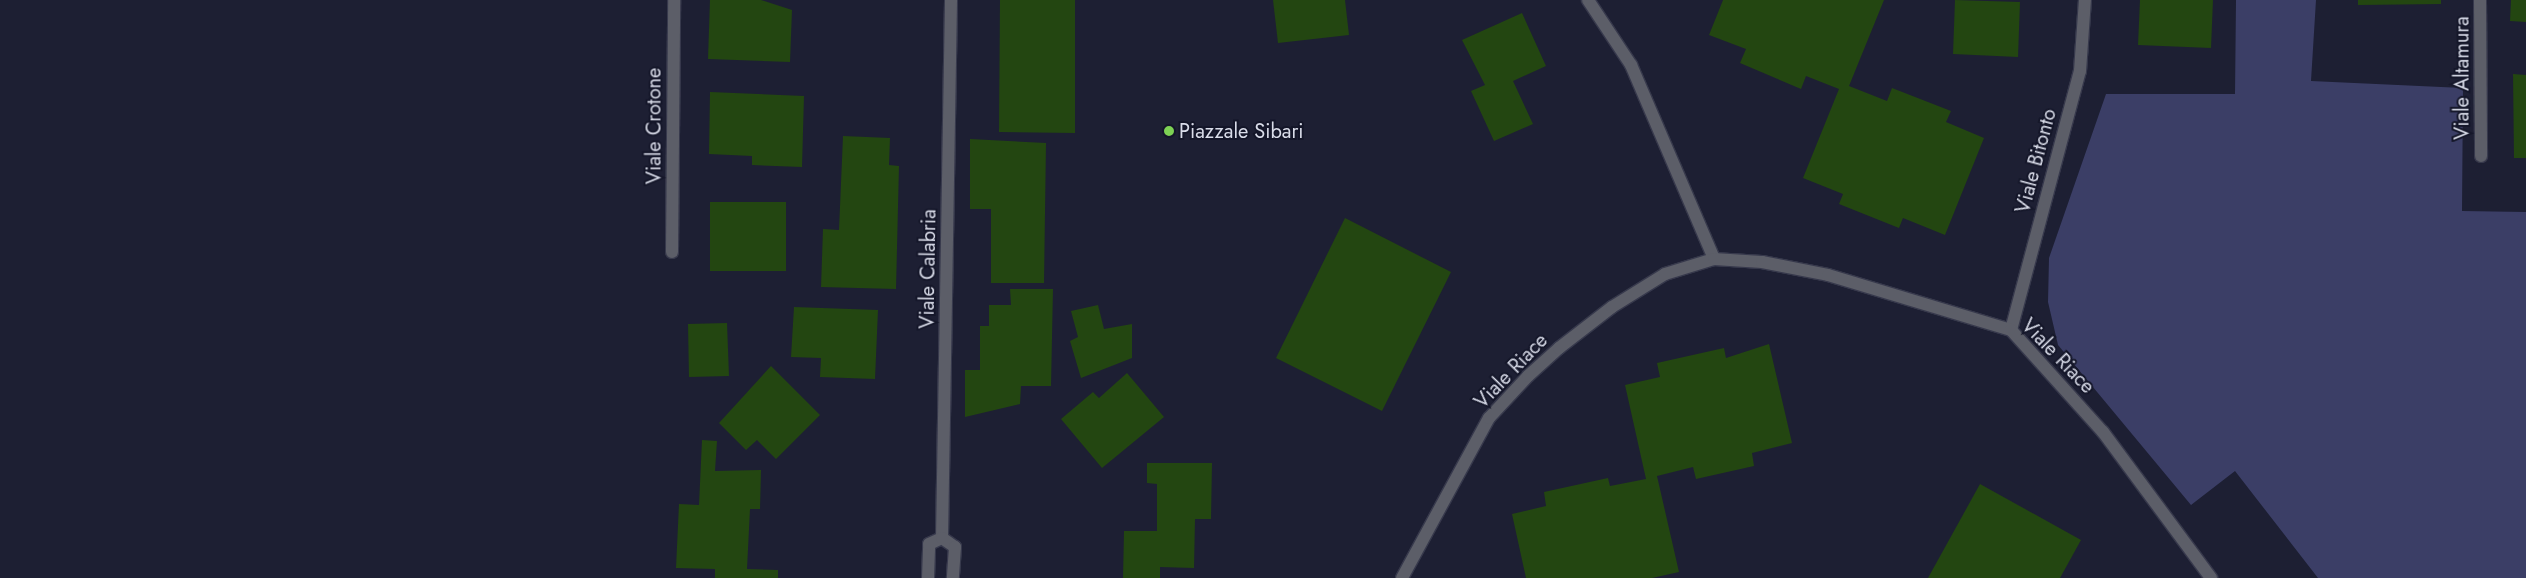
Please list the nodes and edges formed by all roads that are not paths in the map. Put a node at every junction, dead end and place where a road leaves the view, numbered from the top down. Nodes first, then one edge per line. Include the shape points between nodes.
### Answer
1 (674, 0) edge
2 (951, 0) edge
3 (1588, 0) edge
4 (2084, 0) edge
5 (2480, 0) edge
6 (2480, 156) dead end
7 (672, 252) dead end
8 (1714, 259) junction
9 (2011, 330) junction
10 (942, 538) junction
11 (928, 578) edge
12 (953, 578) edge
13 (1402, 578) edge
14 (2211, 578) edge

1 - 7 street, Viale Crotone
2 - 10 street, Viale Calabria
3 - 8 street via 1631,65
4 - 9 street, Viale Bitonto via 2080,71
5 - 6 street, Viale Altamura
8 - 9 street, Viale Riace via 1762,262 1828,275
8 - 13 street, Viale Riace via 1665,274 1612,307 1528,376 1489,418
9 - 14 street, Viale Riace via 2103,432
10 - 11 street via 929,544
10 - 12 street via 955,547

